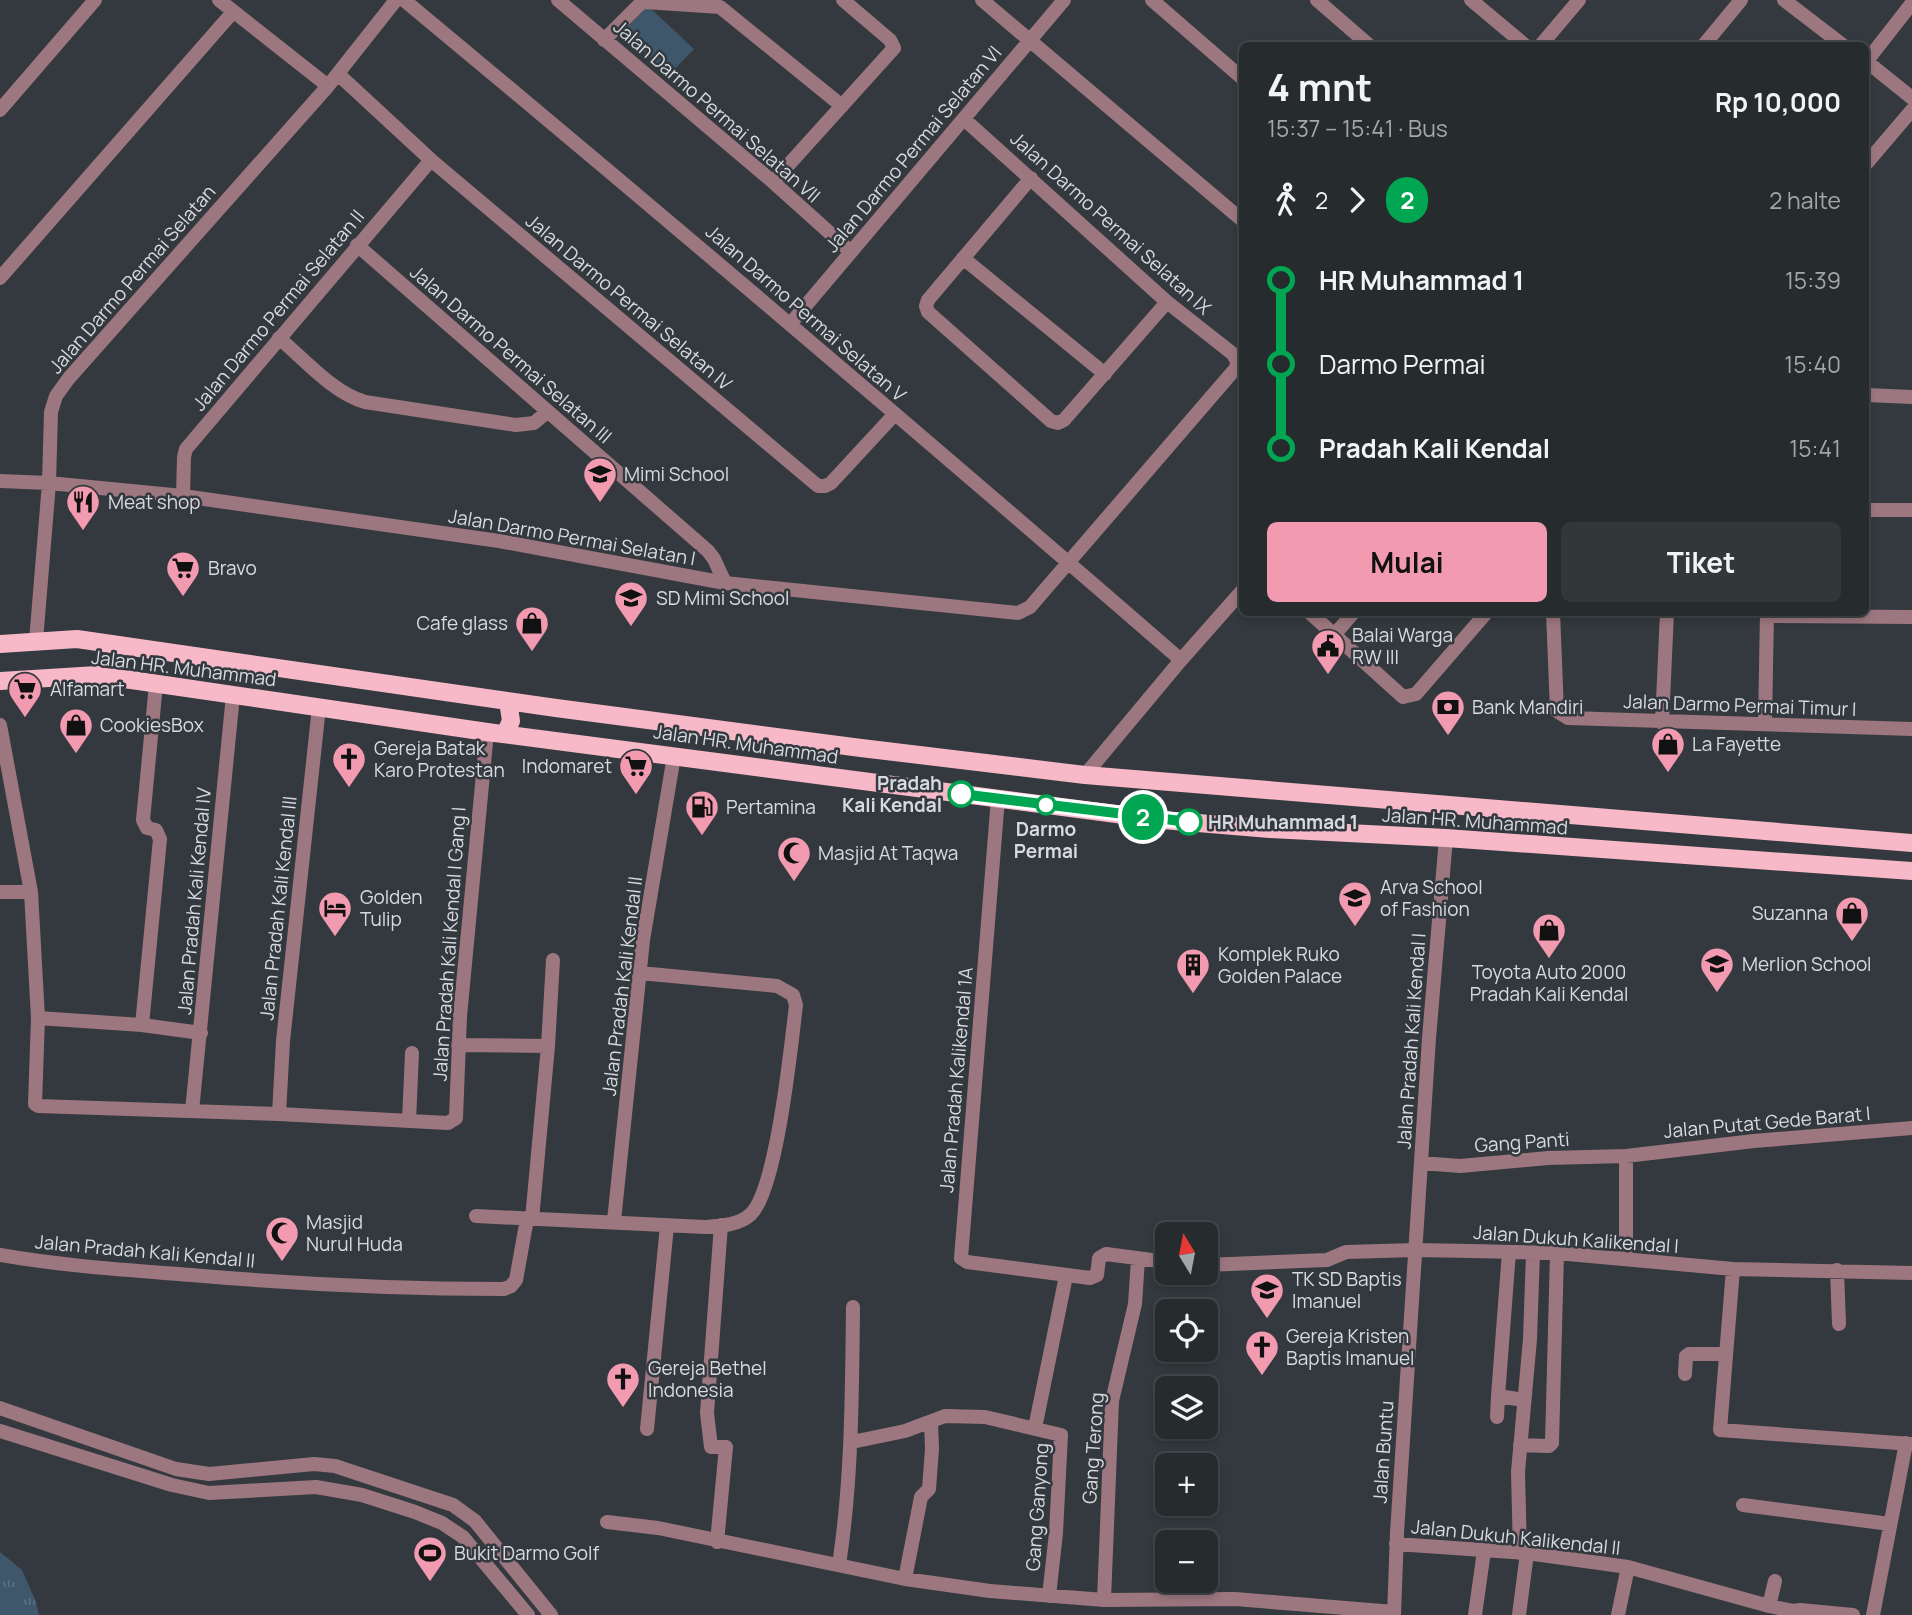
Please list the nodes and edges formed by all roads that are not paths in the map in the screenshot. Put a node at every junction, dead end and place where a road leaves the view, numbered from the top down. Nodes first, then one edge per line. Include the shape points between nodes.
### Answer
1 (95, 0) edge
2 (219, 0) edge
3 (396, 0) edge
4 (404, 0) edge
5 (558, 0) edge
6 (843, 0) edge
7 (982, 0) edge
8 (1064, 0) edge
9 (1152, 0) edge
10 (1317, 0) edge
11 (1471, 0) edge
12 (1579, 0) edge
13 (1741, 0) edge
14 (1784, 0) edge
15 (1912, 3) edge
16 (233, 12) junction
17 (604, 40) junction
18 (1030, 41) junction
19 (1365, 42) edge
20 (1521, 42) edge
21 (1543, 42) edge
22 (1706, 42) edge
23 (1838, 42) edge
24 (1869, 58) edge
25 (1869, 64) edge
26 (338, 74) junction
27 (1239, 75) edge
28 (328, 86) junction
29 (1912, 98) edge
30 (842, 106) junction
31 (0, 110) edge
32 (1912, 110) edge
33 (964, 119) junction
34 (430, 160) junction
35 (1869, 160) edge
36 (1031, 178) junction
37 (773, 182) junction
38 (1239, 217) edge
39 (357, 245) junction
40 (851, 252) junction
41 (963, 258) junction
42 (0, 278) edge
43 (1167, 302) junction
44 (791, 323) junction
45 (279, 338) junction
46 (1105, 373) junction
47 (1869, 395) edge
48 (1912, 397) edge
49 (547, 412) junction
50 (894, 415) junction
51 (0, 481) edge
52 (49, 483) junction
53 (183, 496) junction
54 (1869, 510) edge
55 (1912, 510) edge
56 (1068, 562) junction
57 (725, 583) junction
58 (1239, 594) edge
59 (1314, 616) edge
60 (1351, 616) edge
61 (1484, 616) edge
62 (1553, 616) edge
63 (1667, 616) edge
64 (1767, 616) edge
65 (1864, 616) edge
66 (1912, 617) edge
67 (1335, 634) junction
68 (36, 641) junction
69 (0, 644) edge
70 (1181, 660) junction
71 (0, 681) edge
72 (156, 684) junction
73 (233, 695) junction
74 (508, 701) junction
75 (320, 707) junction
76 (556, 708) junction
77 (1662, 723) junction
78 (1765, 724) junction
79 (0, 725) edge
80 (1912, 729) edge
81 (486, 732) junction
82 (505, 734) junction
83 (554, 739) junction
84 (861, 748) junction
85 (674, 756) junction
86 (1086, 775) junction
87 (857, 780) junction
88 (998, 798) junction
89 (1784, 834) junction
90 (1446, 838) junction
91 (1912, 844) edge
92 (1782, 863) junction
93 (1912, 871) edge
94 (0, 892) edge
95 (30, 892) junction
96 (553, 960) dead end
97 (640, 973) junction
98 (38, 1018) junction
99 (142, 1025) junction
100 (201, 1033) junction
101 (458, 1045) junction
102 (548, 1046) junction
103 (412, 1053) dead end
104 (192, 1111) junction
105 (279, 1114) junction
106 (409, 1121) junction
107 (1912, 1128) edge
108 (1626, 1156) junction
109 (1421, 1163) junction
110 (476, 1216) dead end
111 (529, 1219) junction
112 (614, 1222) junction
113 (721, 1225) junction
114 (667, 1226) junction
115 (1416, 1250) junction
116 (1509, 1252) junction
117 (1533, 1253) junction
118 (1557, 1253) junction
119 (0, 1255) edge
120 (1138, 1259) junction
121 (1626, 1259) junction
122 (1155, 1261) edge
123 (1218, 1265) edge
124 (1733, 1269) junction
125 (1837, 1270) junction
126 (1912, 1273) edge
127 (1066, 1276) junction
128 (853, 1307) dead end
129 (1839, 1324) dead end
130 (1726, 1354) junction
131 (1685, 1374) dead end
132 (1498, 1396) junction
133 (1524, 1400) junction
134 (0, 1408) edge
135 (1497, 1417) dead end
136 (931, 1422) junction
137 (1035, 1428) junction
138 (647, 1429) dead end
139 (0, 1431) edge
140 (852, 1442) junction
141 (1909, 1443) edge
142 (1520, 1445) junction
143 (1743, 1505) dead end
144 (607, 1522) dead end
145 (1890, 1524) junction
146 (717, 1542) junction
147 (1396, 1544) junction
148 (1484, 1551) junction
149 (1523, 1553) junction
150 (838, 1565) junction
151 (1628, 1567) junction
152 (905, 1579) junction
153 (1775, 1581) dead end
154 (1049, 1596) junction
155 (1104, 1600) junction
156 (1769, 1606) junction
157 (1394, 1614) edge
158 (528, 1615) edge
159 (551, 1615) edge
160 (1475, 1615) edge
161 (1519, 1615) edge
162 (1618, 1615) edge
163 (1853, 1615) edge
164 (1873, 1615) edge

1 - 31 street
2 - 16 street
3 - 26 street, Jalan Darmo Permai Selatan
4 - 44 street, Jalan Darmo Permai Selatan V
5 - 17 street, Jalan Darmo Permai Selatan VII
6 - 30 street via 894,48
7 - 18 street
8 - 18 street, Jalan Darmo Permai Selatan VI
9 - 27 street
10 - 19 street
11 - 20 street
12 - 21 street
13 - 22 street
14 - 23 street
15 - 24 street
16 - 28 street
16 - 42 street
17 - 30 street via 645,2 720,7
17 - 37 street, Jalan Darmo Permai Selatan VII
18 - 33 street, Jalan Darmo Permai Selatan VI
18 - 38 street
25 - 29 street
26 - 28 street, Jalan Darmo Permai Selatan
26 - 34 street, Jalan Darmo Permai Selatan IV
28 - 52 street, Jalan Darmo Permai Selatan via 56,396 51,412
30 - 37 street
32 - 35 street
33 - 36 street, Jalan Darmo Permai Selatan IX
33 - 40 street, Jalan Darmo Permai Selatan VI
34 - 39 street, Jalan Darmo Permai Selatan II
34 - 50 street, Jalan Darmo Permai Selatan IV via 818,486 831,482
36 - 41 street
36 - 43 street, Jalan Darmo Permai Selatan IX
37 - 40 street, Jalan Darmo Permai Selatan VII
39 - 45 street, Jalan Darmo Permai Selatan II
39 - 49 street, Jalan Darmo Permai Selatan III
40 - 44 street, Jalan Darmo Permai Selatan VI
41 - 46 street
41 - 46 street via 928,300 928,312 1051,421 1064,420
43 - 46 street
43 - 56 street, Jalan Darmo Permai Selatan IX via 1233,354 1236,368
44 - 50 street, Jalan Darmo Permai Selatan V
45 - 49 street via 354,399 516,425 534,423
45 - 53 street, Jalan Darmo Permai Selatan II via 186,449
47 - 48 street
49 - 57 street, Jalan Darmo Permai Selatan III via 708,551
50 - 56 street, Jalan Darmo Permai Selatan V
51 - 52 street, Jalan Darmo Permai Selatan I
52 - 53 street, Jalan Darmo Permai Selatan I
52 - 68 street, Jalan Darmo Permai Selatan
53 - 57 street, Jalan Darmo Permai Selatan I via 499,541
54 - 55 street
56 - 57 street, Jalan Darmo Permai Selatan I via 1030,607 1018,613
56 - 70 street, Jalan Darmo Permai Selatan V
58 - 70 street
59 - 67 street
60 - 67 street
61 - 67 street via 1409,697
62 - 77 street, Jalan Darmo Permai Timur I via 1557,711 1562,716
63 - 77 street
64 - 78 street
65 - 66 street
68 - 69 main road, Jalan HR. Muhammad
68 - 74 main road, Jalan HR. Muhammad via 77,639
70 - 86 street
71 - 72 main road, Jalan HR. Muhammad via 97,675
72 - 73 main road, Jalan HR. Muhammad
72 - 99 street via 142,820 160,839
73 - 75 main road, Jalan HR. Muhammad
73 - 100 street, Jalan Pradah Kali Kendal IV
74 - 76 main road, Jalan HR. Muhammad
74 - 82 main road via 511,721
75 - 81 main road, Jalan HR. Muhammad
75 - 105 street, Jalan Pradah Kali Kendal III
76 - 83 main road via 550,727
76 - 84 main road, Jalan HR. Muhammad
77 - 78 street, Jalan Darmo Permai Timur I
78 - 80 street, Jalan Darmo Permai Timur I
79 - 95 street
81 - 82 main road, Jalan HR. Muhammad
81 - 101 street, Jalan Pradah Kali Kendal I Gang I
82 - 83 main road, Jalan HR. Muhammad
83 - 85 main road, Jalan HR. Muhammad
84 - 86 main road, Jalan HR. Muhammad
84 - 87 main road
85 - 87 main road, Jalan HR. Muhammad
85 - 97 street, Jalan Pradah Kali Kendal II
86 - 89 main road, Jalan HR. Muhammad
87 - 88 main road, Jalan HR. Muhammad
88 - 90 main road, Jalan HR. Muhammad via 1203,823
88 - 127 street, Jalan Pradah Kalikendal 1A via 961,1258
89 - 91 main road, Jalan HR. Muhammad
89 - 92 main road
90 - 92 main road, Jalan HR. Muhammad
90 - 109 street, Jalan Pradah Kali Kendal I
92 - 93 main road, Jalan HR. Muhammad
94 - 95 street
95 - 98 street
96 - 102 street, Jalan Pradah Kali Kendal II
97 - 112 street, Jalan Pradah Kali Kendal II
97 - 113 street via 777,986 793,995 796,1005 785,1097 765,1186 751,1213
98 - 99 street
98 - 104 street via 34,1100 38,1106
99 - 100 street
100 - 104 street, Jalan Pradah Kali Kendal IV
101 - 102 street
101 - 106 street, Jalan Pradah Kali Kendal I Gang I via 456,1118 448,1124
102 - 111 street, Jalan Pradah Kali Kendal II
103 - 106 street
104 - 105 street
105 - 106 street
107 - 108 street, Jalan Putat Gede Barat I
108 - 109 street, Gang Panti via 1460,1166
108 - 121 street
109 - 115 street, Jalan Pradah Kali Kendal I
110 - 111 street
111 - 112 street
111 - 119 street, Jalan Pradah Kali Kendal II via 516,1280 504,1289 306,1284 52,1265
112 - 114 street
113 - 114 street
113 - 146 street via 708,1413 711,1447 726,1447
114 - 138 street
115 - 116 street, Jalan Dukuh Kalikendal I
115 - 123 street, Jalan Dukuh Kalikendal I
115 - 147 street, Jalan Buntu
116 - 117 street, Jalan Dukuh Kalikendal I
116 - 132 street
117 - 118 street, Jalan Dukuh Kalikendal I
117 - 133 street
118 - 121 street, Jalan Dukuh Kalikendal I
118 - 142 street via 1552,1443
120 - 122 street
120 - 127 street via 1106,1254 1099,1258 1094,1278
120 - 155 street, Gang Terong via 1135,1304 1112,1401
121 - 124 street, Jalan Dukuh Kalikendal I
124 - 125 street, Jalan Dukuh Kalikendal I
124 - 130 street
125 - 126 street, Jalan Dukuh Kalikendal I
125 - 129 street
127 - 137 street, Gang Ganyong
128 - 140 street
130 - 131 street via 1689,1354
130 - 141 street via 1718,1426 1723,1432
132 - 133 street
132 - 135 street
133 - 142 street
134 - 159 street via 176,1469 209,1474 335,1466 453,1506 475,1521
136 - 137 street via 944,1416 985,1418
136 - 140 street
136 - 152 street via 929,1489 921,1497
137 - 154 street, Gang Ganyong via 1062,1438
139 - 158 street via 209,1493 316,1487 362,1495 415,1512 463,1537
140 - 150 street
141 - 145 street
142 - 149 street
143 - 145 street
144 - 146 street
145 - 164 street
146 - 150 street
147 - 148 street, Jalan Dukuh Kalikendal II
147 - 157 street, Jalan Buntu
148 - 149 street, Jalan Dukuh Kalikendal II
148 - 160 street
149 - 151 street, Jalan Dukuh Kalikendal II
149 - 161 street
150 - 152 street
151 - 156 street, Jalan Dukuh Kalikendal II
151 - 162 street
152 - 154 street
153 - 156 street
154 - 155 street
155 - 157 street via 1235,1599
156 - 163 street, Jalan Dukuh Kalikendal II

